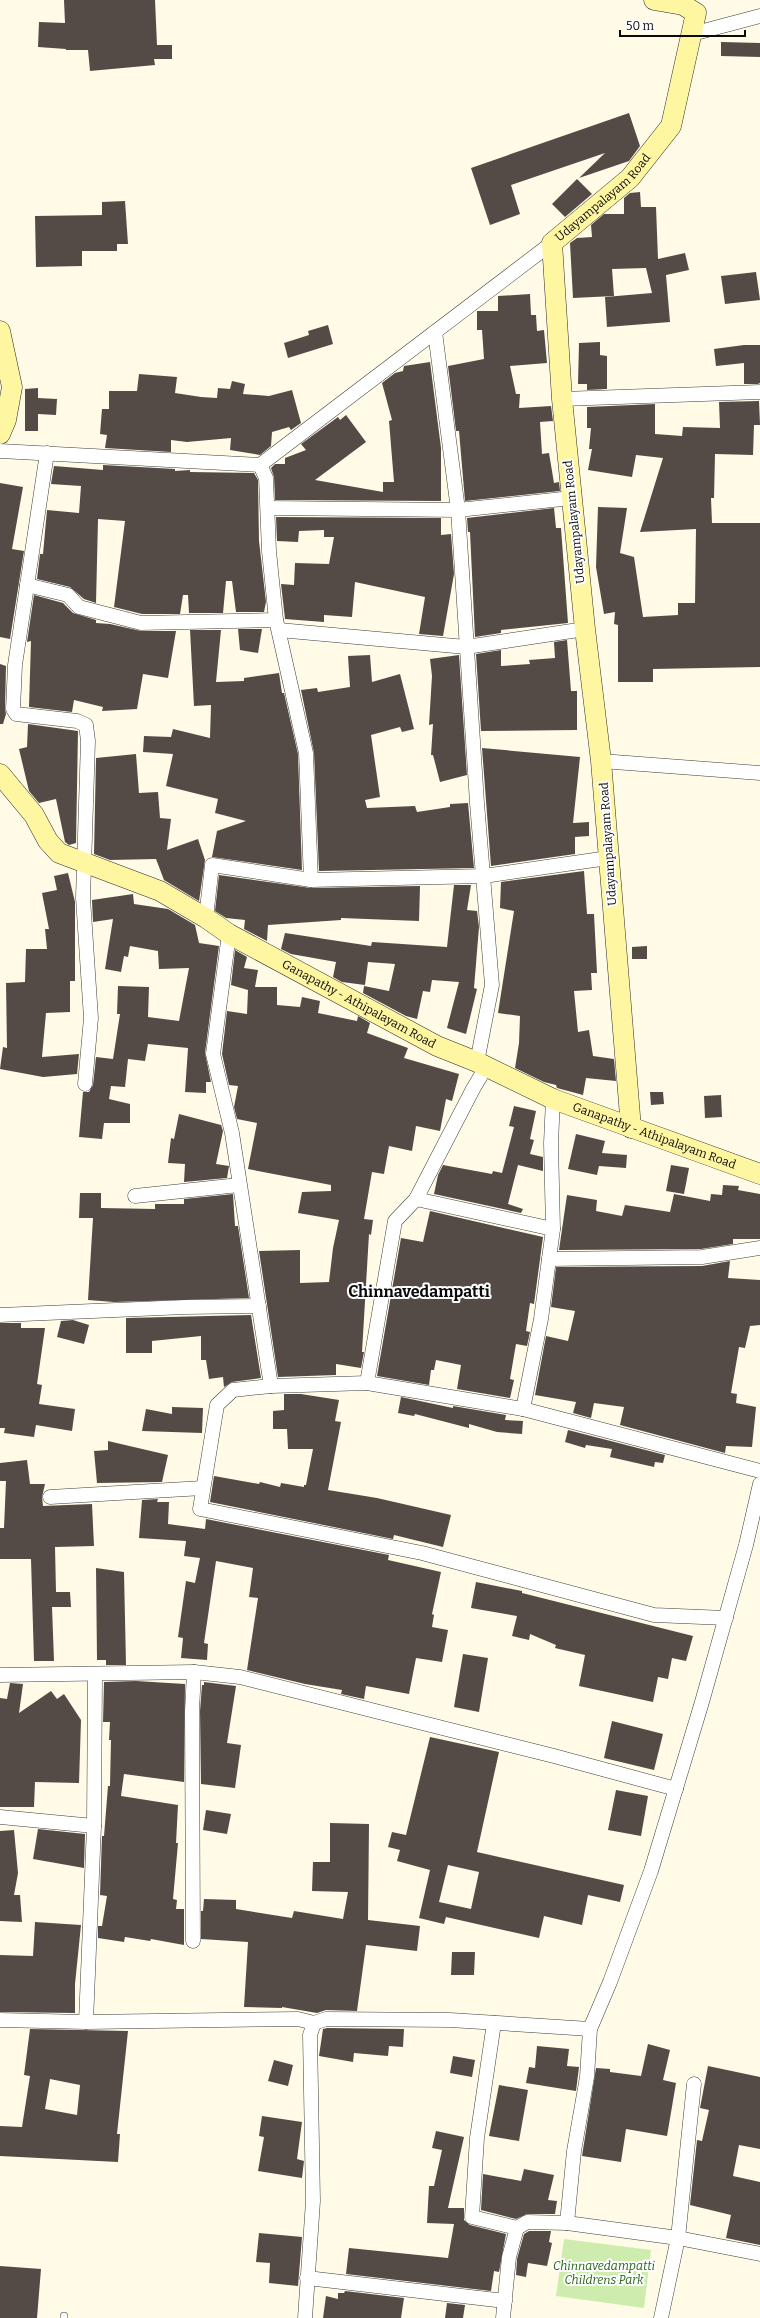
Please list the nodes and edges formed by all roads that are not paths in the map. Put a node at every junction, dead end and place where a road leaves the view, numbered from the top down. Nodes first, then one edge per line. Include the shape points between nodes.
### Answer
1 (654, 0) edge
2 (684, 2) edge
3 (760, 16) edge
4 (692, 34) junction
5 (552, 243) junction
6 (0, 331) edge
7 (435, 332) junction
8 (760, 392) edge
9 (562, 399) junction
10 (0, 434) edge
11 (0, 451) edge
12 (47, 453) junction
13 (260, 465) junction
14 (572, 498) junction
15 (269, 508) junction
16 (458, 510) junction
17 (27, 585) junction
18 (278, 625) junction
19 (585, 629) junction
20 (466, 647) junction
21 (601, 761) junction
22 (760, 773) edge
23 (0, 774) edge
24 (608, 858) junction
25 (83, 863) junction
26 (484, 876) junction
27 (311, 880) junction
28 (206, 918) junction
29 (230, 934) junction
30 (482, 1065) junction
31 (85, 1084) dead end
32 (553, 1099) junction
33 (630, 1128) junction
34 (760, 1174) edge
35 (239, 1185) junction
36 (135, 1196) dead end
37 (416, 1199) junction
38 (554, 1229) junction
39 (760, 1248) edge
40 (549, 1260) junction
41 (259, 1306) junction
42 (0, 1315) edge
43 (367, 1383) junction
44 (271, 1386) junction
45 (523, 1409) junction
46 (760, 1471) edge
47 (760, 1484) edge
48 (203, 1488) junction
49 (50, 1497) dead end
50 (726, 1618) junction
51 (194, 1672) junction
52 (95, 1674) junction
53 (0, 1675) edge
54 (676, 1789) junction
55 (0, 1817) edge
56 (94, 1826) junction
57 (193, 1941) dead end
58 (0, 2020) edge
59 (86, 2022) junction
60 (494, 2023) junction
61 (314, 2024) junction
62 (590, 2029) junction
63 (694, 2084) dead end
64 (567, 2223) junction
65 (517, 2228) junction
66 (678, 2238) junction
67 (760, 2254) edge
68 (307, 2278) junction
69 (505, 2301) junction
70 (305, 2318) edge
71 (503, 2318) edge
72 (661, 2318) edge

1 - 2 street, Udayampalayam Road
2 - 4 street, Udayampalayam Road via 696,13
3 - 4 street
4 - 5 street, Udayampalayam Road via 671,126 630,178
5 - 7 street
5 - 9 street, Udayampalayam Road
6 - 10 street via 12,387 6,420
7 - 13 street
7 - 16 street
8 - 9 street
9 - 14 street, Udayampalayam Road
11 - 12 street
12 - 13 street
12 - 17 street
13 - 15 street via 266,478
14 - 16 street
14 - 19 street, Udayampalayam Road
15 - 16 street
15 - 18 street via 269,551
16 - 20 street
17 - 18 street via 68,595 80,607 141,623
17 - 25 street via 15,665 13,709 16,714 77,721 86,725 88,741
18 - 20 street
18 - 27 street via 306,752
19 - 20 street
19 - 21 street, Udayampalayam Road
20 - 26 street
21 - 22 street
21 - 24 street, Udayampalayam Road
23 - 25 street, Ganapathy - Athipalayam Road via 34,815 48,841 59,853
24 - 26 street
24 - 33 street, Udayampalayam Road
25 - 28 street, Ganapathy - Athipalayam Road via 160,891
25 - 31 street via 82,898 91,1018
26 - 27 street
26 - 30 street via 492,985
27 - 28 street via 212,865
28 - 29 street, Ganapathy - Athipalayam Road
29 - 30 street, Ganapathy - Athipalayam Road via 437,1046
29 - 35 street via 213,1054 232,1133
30 - 32 street, Ganapathy - Athipalayam Road
30 - 37 street via 473,1089
32 - 33 street, Ganapathy - Athipalayam Road
32 - 38 street via 551,1143
33 - 34 street, Ganapathy - Athipalayam Road
35 - 36 street
35 - 41 street
37 - 38 street
37 - 43 street via 395,1221
38 - 40 street
39 - 40 street via 702,1257
40 - 45 street via 541,1319
41 - 42 street
41 - 44 street
43 - 44 street
43 - 45 street
44 - 48 street via 233,1390 217,1405
45 - 46 street
47 - 50 street
48 - 49 street
48 - 50 street via 200,1510 422,1553 654,1615
50 - 54 street
51 - 52 street
51 - 54 street via 240,1677
51 - 57 street
52 - 53 street
52 - 56 street
54 - 62 street via 652,1871
55 - 56 street
56 - 59 street
58 - 59 street
59 - 61 street via 298,2019
60 - 61 street via 326,2019
60 - 62 street
60 - 65 street via 477,2138 472,2217
61 - 68 street via 310,2036 313,2201
62 - 64 street via 587,2077 574,2151
63 - 66 street
64 - 65 street via 527,2222
64 - 66 street
65 - 69 street via 509,2257
66 - 67 street
66 - 72 street
68 - 69 street
68 - 70 street
69 - 71 street

